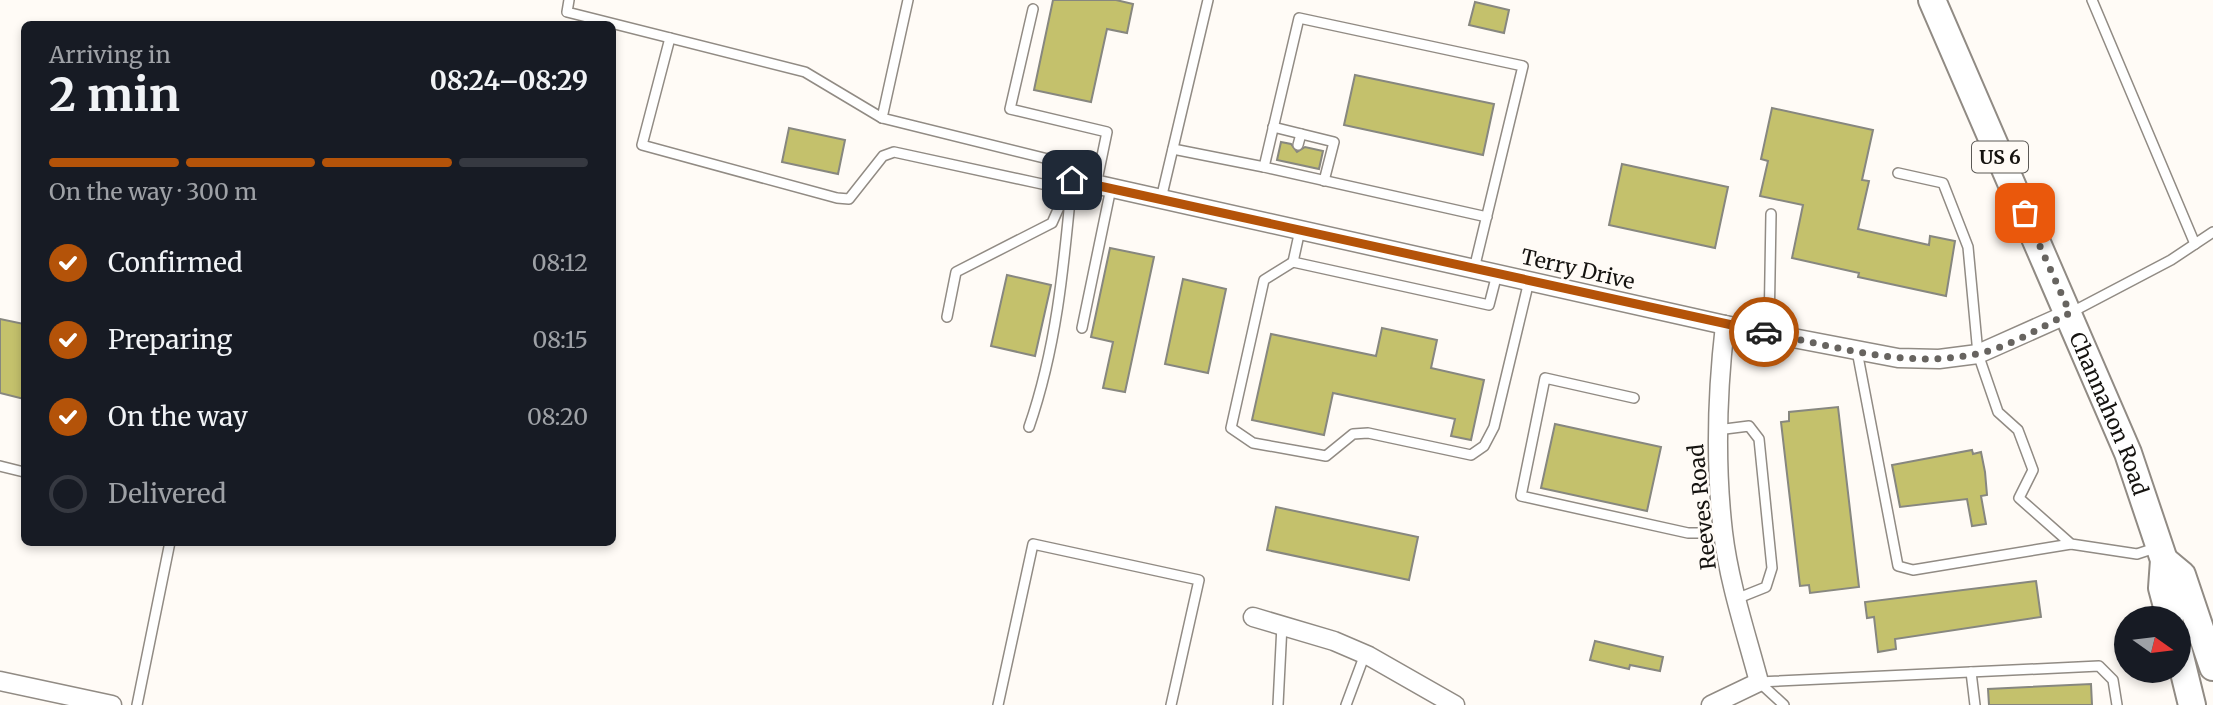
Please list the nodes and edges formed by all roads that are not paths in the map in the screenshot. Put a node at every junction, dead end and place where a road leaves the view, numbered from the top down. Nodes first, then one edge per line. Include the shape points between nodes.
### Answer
1 (569, 0) edge
2 (908, 0) edge
3 (1208, 0) edge
4 (1932, 0) edge
5 (2092, 0) edge
6 (1033, 9) dead end
7 (603, 21) edge
8 (616, 24) edge
9 (670, 38) junction
10 (882, 118) junction
11 (1273, 127) junction
12 (1301, 134) junction
13 (1298, 145) dead end
14 (1173, 149) junction
15 (1264, 167) junction
16 (1898, 173) dead end
17 (1072, 180) junction
18 (1324, 181) junction
19 (1104, 187) junction
20 (1161, 199) junction
21 (1770, 214) dead end
22 (1487, 217) junction
23 (1300, 230) junction
24 (2213, 232) edge
25 (2195, 244) junction
26 (1293, 262) junction
27 (1474, 269) junction
28 (1497, 274) junction
29 (1529, 281) junction
30 (2070, 313) junction
31 (947, 317) dead end
32 (1725, 325) junction
33 (1082, 328) dead end
34 (1769, 333) junction
35 (1857, 351) junction
36 (1978, 354) junction
37 (1634, 398) dead end
38 (1029, 427) dead end
39 (1717, 430) junction
40 (0, 466) edge
41 (21, 471) edge
42 (1723, 533) junction
43 (2071, 544) junction
44 (169, 546) edge
45 (2162, 553) junction
46 (1736, 599) junction
47 (2167, 606) edge
48 (1253, 617) dead end
49 (1282, 625) junction
50 (1365, 654) junction
51 (2213, 667) edge
52 (1971, 672) junction
53 (0, 681) edge
54 (1759, 682) junction
55 (2187, 683) edge
56 (112, 705) edge
57 (137, 705) edge
58 (998, 705) edge
59 (1171, 705) edge
60 (1278, 705) edge
61 (1346, 705) edge
62 (1455, 705) edge
63 (1712, 705) edge
64 (1784, 705) edge
65 (1975, 705) edge
66 (2117, 705) edge
67 (2192, 705) edge

1 - 7 lane via 567,12
2 - 10 lane
3 - 14 lane
4 - 30 main road, Channahon Road / US 6
5 - 25 lane
6 - 19 lane via 1010,109 1107,132
8 - 9 lane
9 - 10 lane via 805,72
9 - 17 lane via 642,145 849,199 883,156 894,152 1042,184
10 - 17 lane via 1048,159
11 - 12 lane
11 - 15 lane
11 - 22 lane via 1298,18 1523,66
12 - 13 lane
12 - 18 lane via 1315,143 1334,142
14 - 15 lane
14 - 20 lane
15 - 18 lane via 1292,168
16 - 36 lane via 1943,183 1959,219 1968,247
17 - 19 street, Terry Drive
17 - 31 lane via 1052,223 956,272
17 - 38 lane via 1052,342
18 - 22 lane
19 - 20 street, Terry Drive
19 - 33 lane
20 - 23 street, Terry Drive
21 - 34 lane
22 - 27 lane
23 - 26 lane
23 - 27 street, Terry Drive
24 - 25 lane
25 - 30 lane
26 - 28 lane via 1489,306
26 - 29 lane via 1264,280 1231,428 1253,443 1326,456 1353,434 1368,433 1471,455 1484,446 1494,427
27 - 28 street, Terry Drive
28 - 29 street, Terry Drive
29 - 32 street, Terry Drive
30 - 36 street, Terry Drive
30 - 45 main road, Channahon Road / US 6 via 2128,453
32 - 34 street, Terry Drive
32 - 39 street, Reeves Road
34 - 35 street, Terry Drive
35 - 36 street, Terry Drive via 1898,358
35 - 43 lane via 1898,566 1913,570
36 - 43 lane via 1998,412 2018,430 2033,471 2019,498
37 - 42 lane via 1545,378 1521,496 1688,533
39 - 42 street, Reeves Road
39 - 46 lane via 1749,426 1759,439 1772,568 1766,587
40 - 41 lane
42 - 46 street, Reeves Road
43 - 45 lane
44 - 57 lane
45 - 47 main road, Channahon Road / US 6
45 - 51 main road, Channahon Road / US 6 via 2182,575
46 - 54 street, Reeves Road
48 - 49 street
49 - 50 street
49 - 60 lane
50 - 61 lane
50 - 62 street
52 - 54 lane
52 - 65 lane
52 - 66 lane via 2099,666 2113,680
53 - 56 street
54 - 63 street
54 - 64 lane
55 - 67 main road
58 - 59 lane via 1033,544 1199,580

